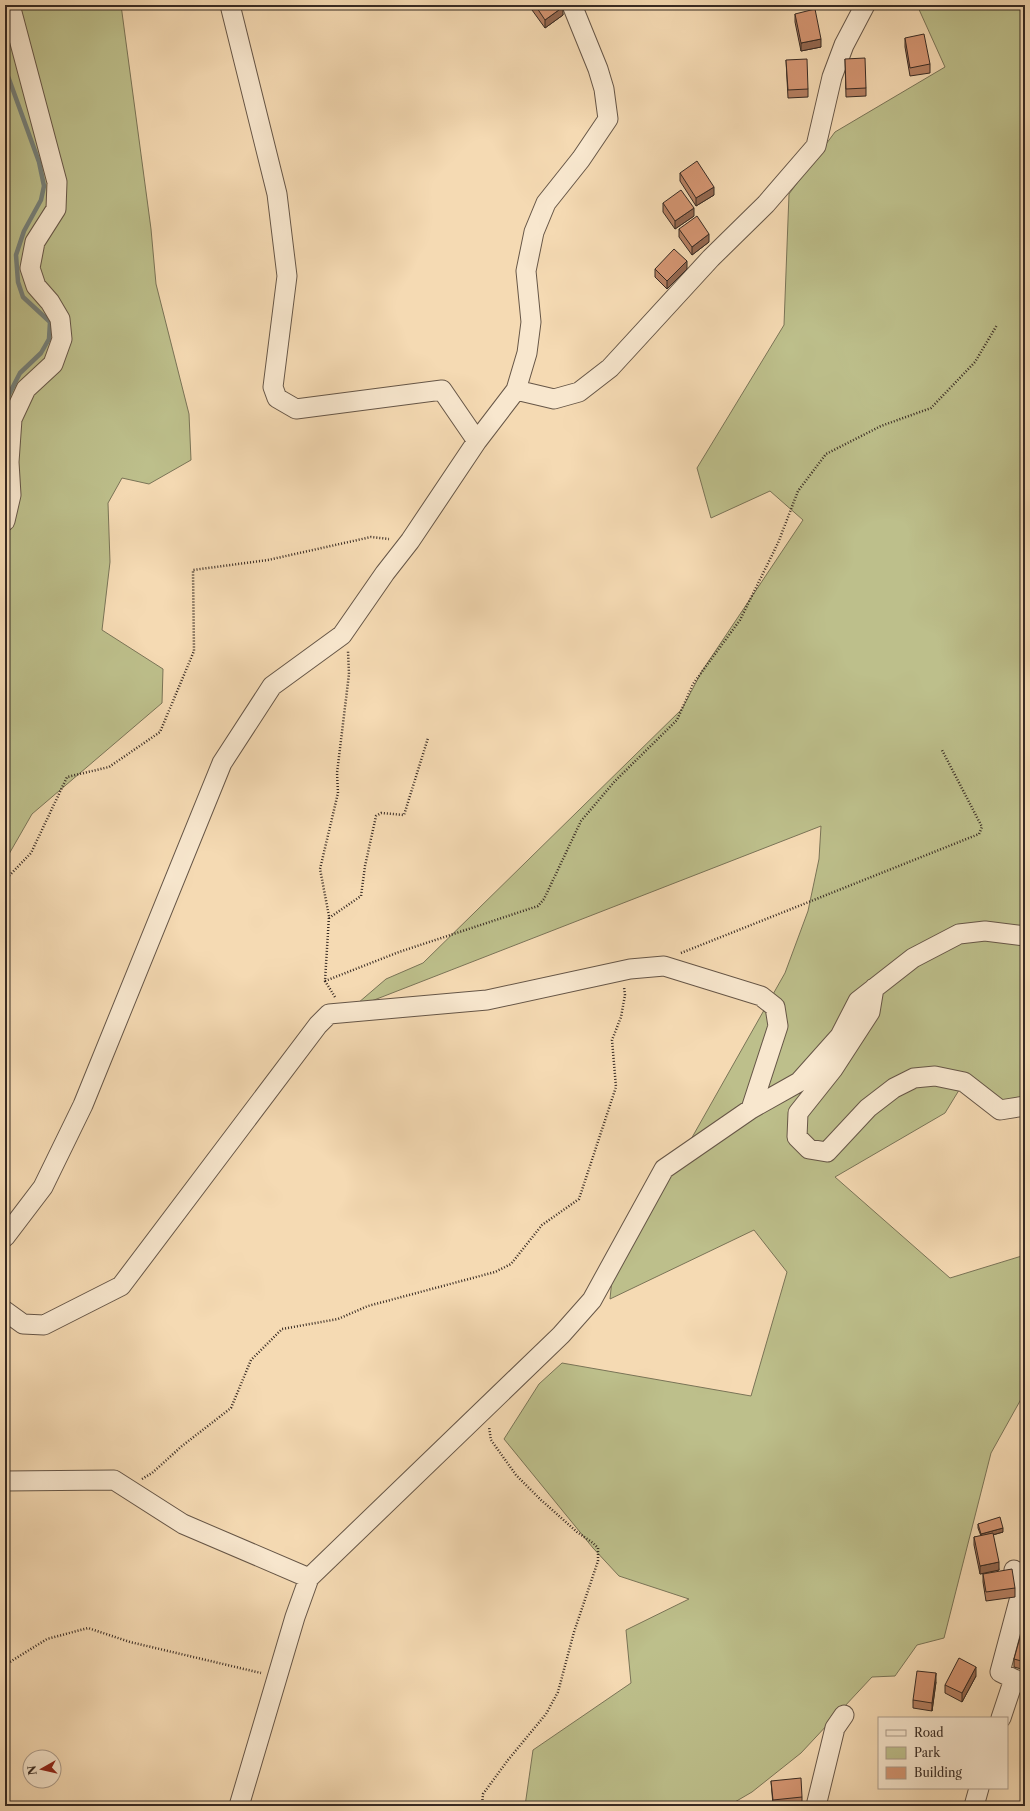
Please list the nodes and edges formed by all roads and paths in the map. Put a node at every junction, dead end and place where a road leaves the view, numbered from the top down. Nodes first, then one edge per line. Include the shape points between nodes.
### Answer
1 (10, 5) edge
2 (230, 5) edge
3 (572, 5) edge
4 (865, 5) edge
5 (997, 325) dead end
6 (516, 390) junction
7 (477, 441) junction
8 (5, 521) edge
9 (410, 542) junction
10 (346, 628) junction
11 (428, 738) dead end
12 (942, 750) dead end
13 (5, 880) edge
14 (329, 918) junction
15 (1025, 936) edge
16 (664, 966) junction
17 (622, 971) junction
18 (325, 981) junction
19 (874, 988) junction
20 (338, 1013) junction
21 (1025, 1106) edge
22 (751, 1109) junction
23 (5, 1237) edge
24 (5, 1311) edge
25 (485, 1409) junction
26 (5, 1481) edge
27 (125, 1488) junction
28 (1014, 1570) edge
29 (309, 1578) junction
30 (5, 1665) edge
31 (277, 1677) junction
32 (1019, 1682) edge
33 (844, 1715) dead end
34 (1002, 1717) edge
35 (979, 1789) edge
36 (239, 1806) edge
37 (482, 1806) edge
38 (816, 1806) edge
39 (974, 1806) edge

1 - 8 street via 56,182 56,209 35,242 30,268 36,286 60,319 62,339 53,364 26,389 12,419 9,462 11,495
2 - 7 street via 278,194 287,276 273,387 277,398 296,409 442,390
3 - 6 street via 598,68 608,119 581,159 546,203 534,232 526,271 531,322 528,345
4 - 6 street via 844,45 832,77 816,146 766,204 711,258 610,368 579,392 554,399
5 - 18 path via 975,362 931,408 881,426 826,454 798,491 778,543 740,620 693,684 677,720 615,781 581,821 544,899 538,906 399,952
6 - 7 street
7 - 9 street
9 - 10 street
9 - 13 path via 371,538 268,560 193,570 194,651 160,732 109,767 67,776 31,853
10 - 14 path via 349,674 336,773 338,793 320,870
10 - 23 street via 342,635 272,686 222,763 83,1105 43,1187
11 - 14 path via 404,815 381,813 376,816 361,896
12 - 16 path via 982,827 979,834 668,958
14 - 18 path
15 - 19 street via 984,931 959,934 913,958
16 - 17 street
16 - 22 street via 761,996 775,1007 778,1026
17 - 20 street via 487,1000
17 - 27 path via 625,995 621,1018 612,1040 616,1087 579,1199 542,1225 511,1264 495,1272 368,1306 338,1319 282,1329 251,1360 231,1408 182,1446 152,1474
18 - 20 path via 336,999
19 - 21 street via 870,1012 833,1069 798,1113 797,1137 809,1149 827,1152 868,1108 894,1088 914,1078 935,1076 964,1082 1000,1110
19 - 22 street via 858,1000 840,1036 799,1082
20 - 24 street via 329,1014 318,1025 120,1286 44,1325 23,1324
22 - 25 street via 664,1169 592,1300 561,1335
25 - 29 street
25 - 37 path via 492,1440 516,1475 541,1500 598,1548 598,1561 574,1632 558,1692 546,1714 483,1794
26 - 27 street via 114,1480
27 - 29 street via 183,1524
28 - 32 street via 1018,1578 1020,1597 1000,1672
29 - 31 street
30 - 31 path via 48,1639 88,1628 130,1642
31 - 36 street
32 - 34 street
33 - 38 street via 835,1728
35 - 39 street

